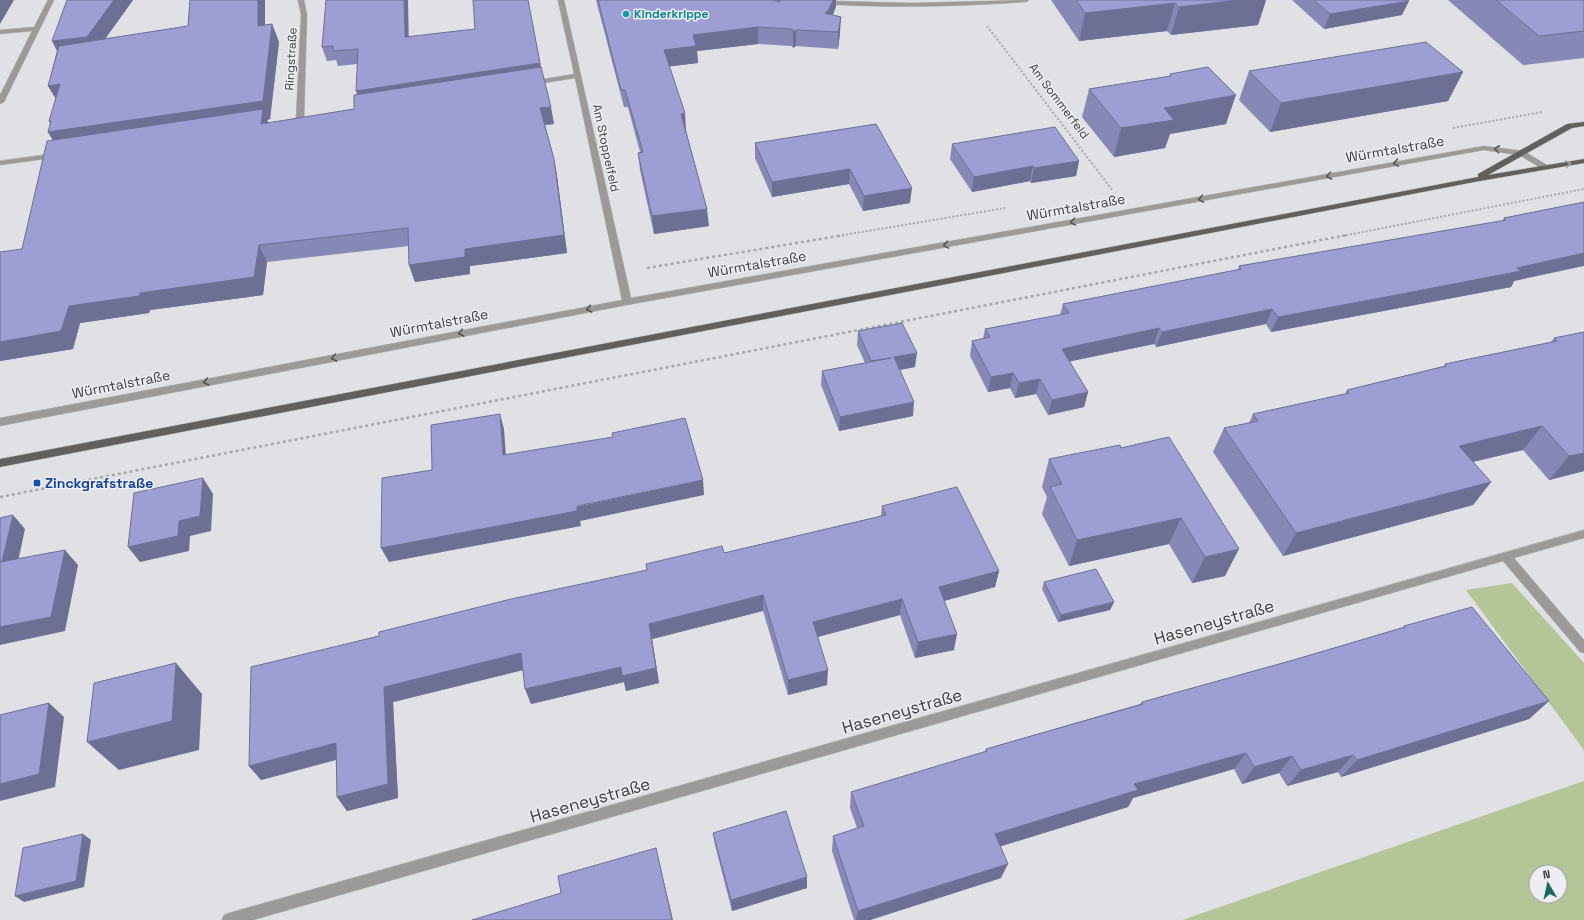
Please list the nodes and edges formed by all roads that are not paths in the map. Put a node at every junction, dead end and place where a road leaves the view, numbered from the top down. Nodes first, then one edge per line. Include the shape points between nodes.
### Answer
1 (51, 0) edge
2 (301, 0) edge
3 (561, 0) edge
4 (797, 0) edge
5 (1026, 0) edge
6 (951, 2) edge
7 (36, 29) junction
8 (0, 32) edge
9 (577, 76) junction
10 (523, 84) edge
11 (0, 102) edge
12 (300, 119) edge
13 (1584, 124) edge
14 (1521, 153) junction
15 (63, 154) edge
16 (1584, 161) edge
17 (0, 163) edge
18 (1546, 167) junction
19 (1474, 180) junction
20 (627, 302) junction
21 (0, 422) edge
22 (0, 463) edge
23 (1584, 534) edge
24 (1506, 557) junction
25 (1584, 648) edge
26 (229, 920) edge

1 - 7 street
2 - 12 street, Ringstraße via 304,15
3 - 9 street, Am Stoppelfeld
4 - 6 street via 870,6
5 - 6 street via 970,4
7 - 8 street
7 - 11 street
9 - 10 street
9 - 20 street, Am Stoppelfeld
13 - 14 main road via 1570,126
14 - 18 street, Würmtalstraße
14 - 19 main road
14 -> 20 street, Würmtalstraße via 1484,148
15 - 17 street
18 -> 16 main road
18 - 19 main road
19 - 22 main road
20 -> 21 street, Würmtalstraße
23 - 24 street, Haseneystraße
24 - 25 street
24 - 26 street, Haseneystraße

